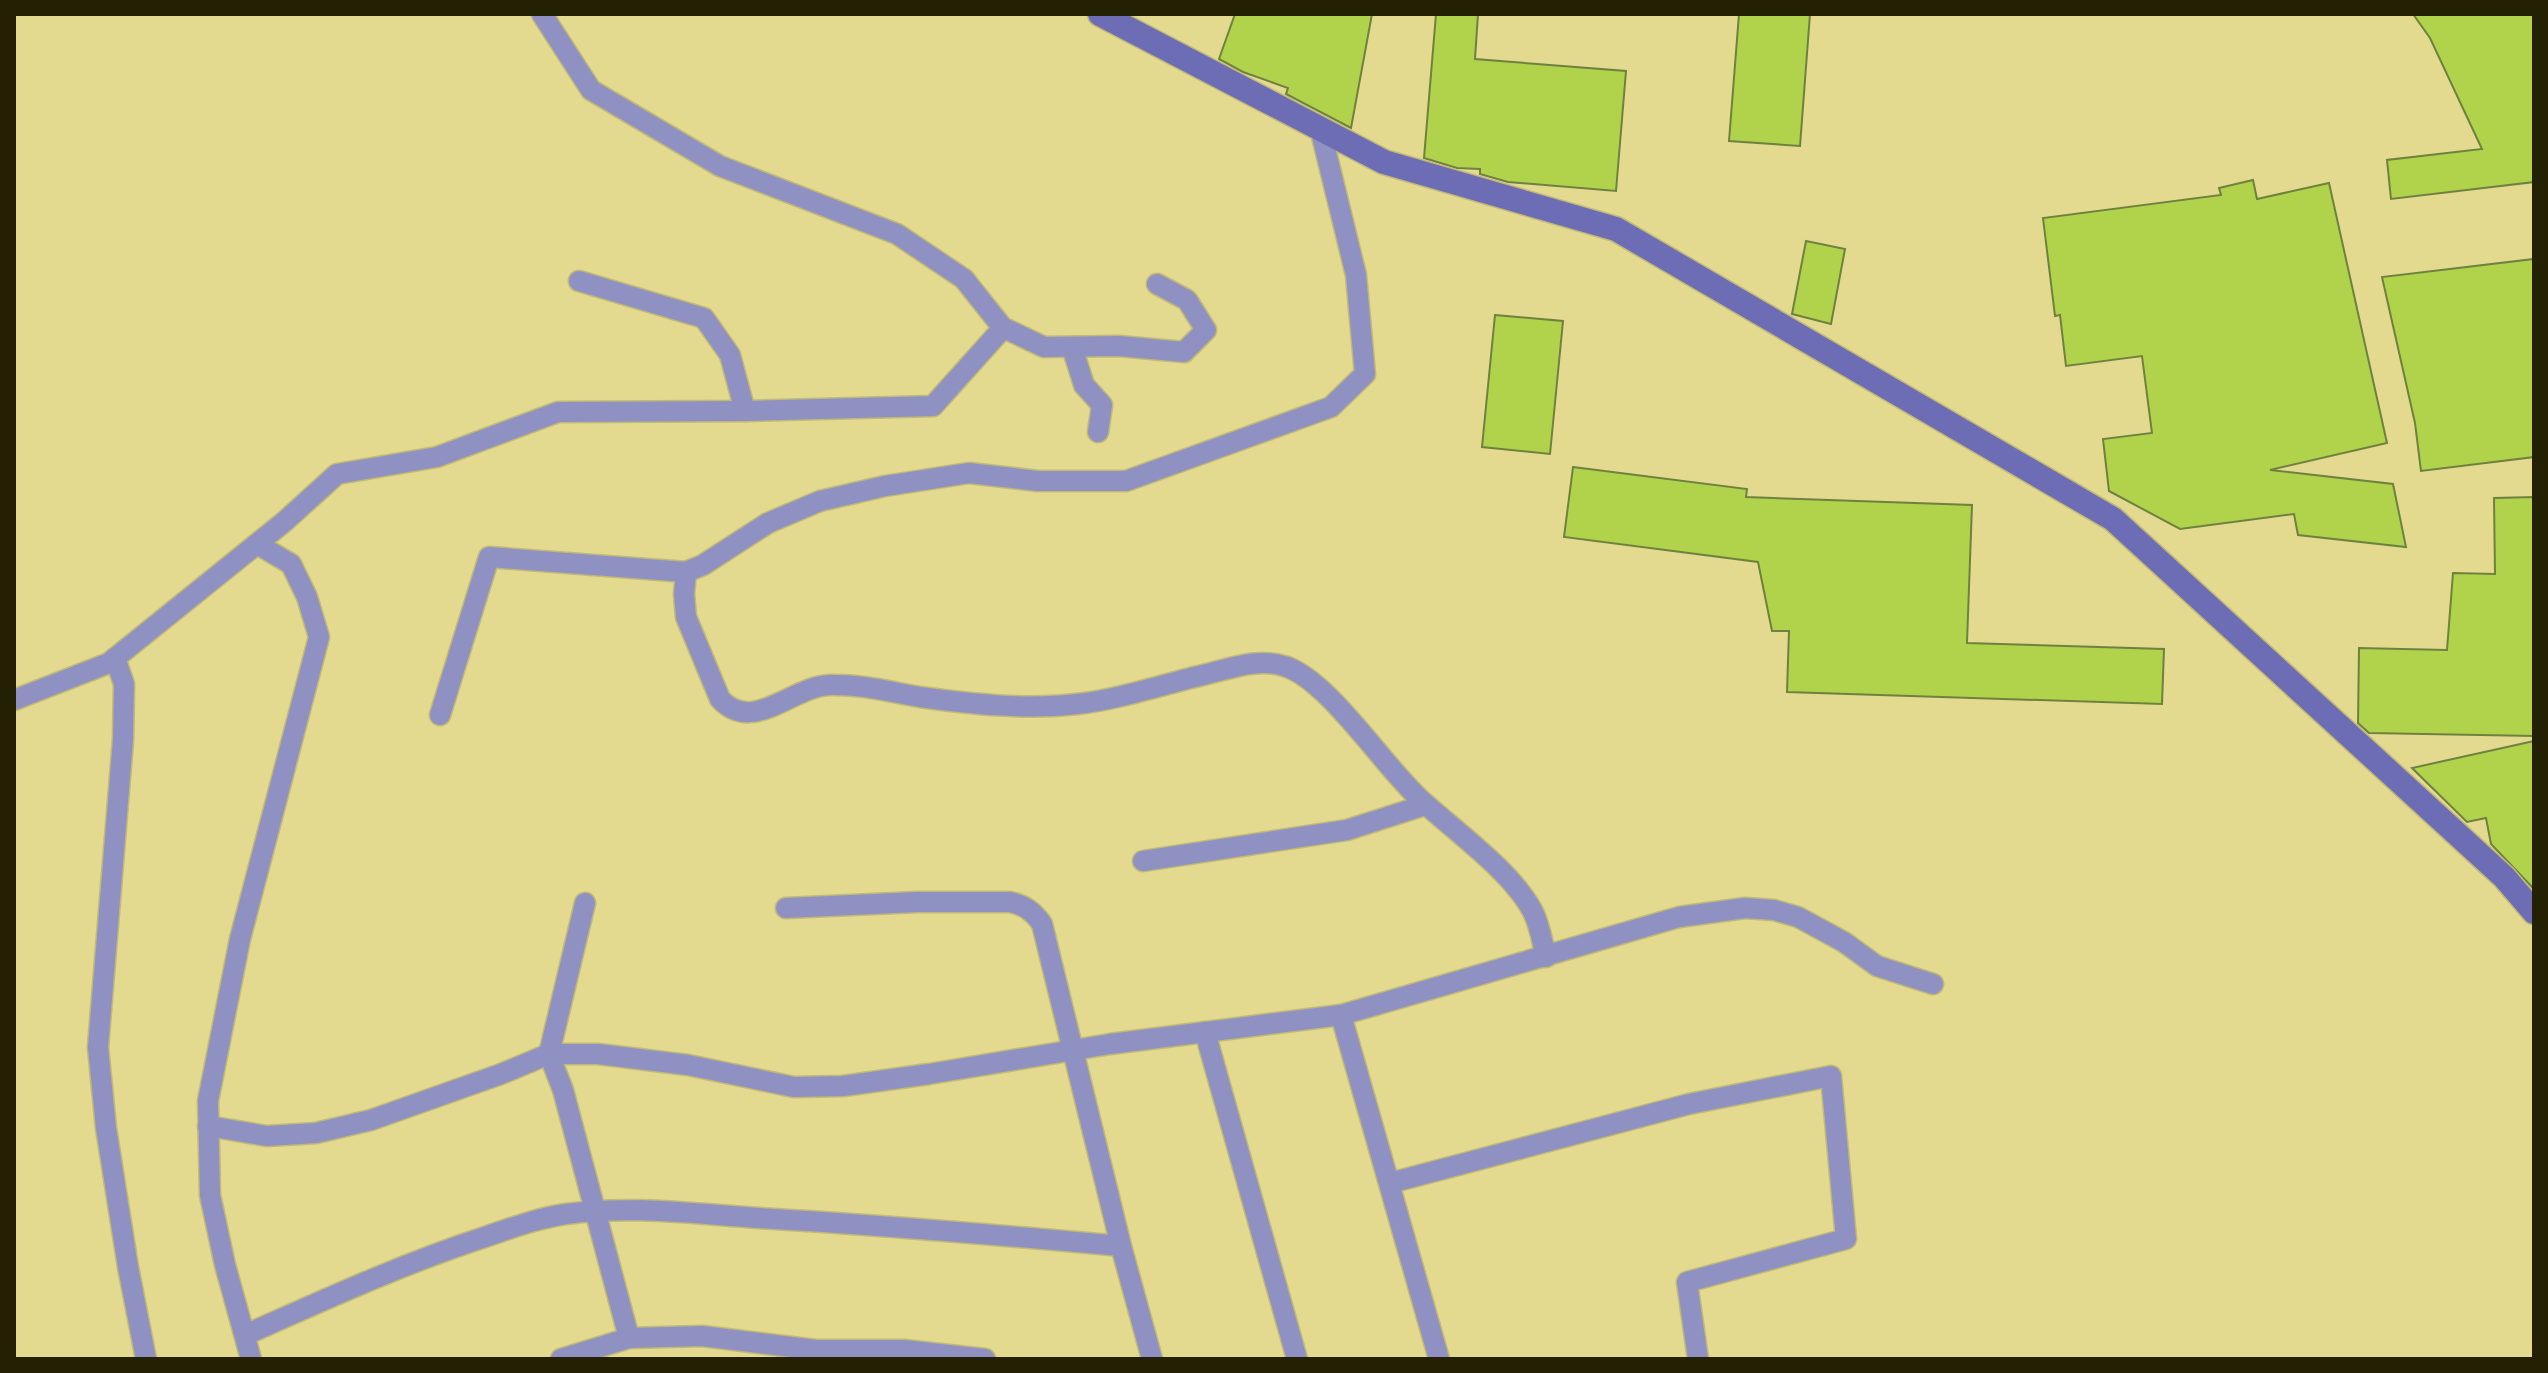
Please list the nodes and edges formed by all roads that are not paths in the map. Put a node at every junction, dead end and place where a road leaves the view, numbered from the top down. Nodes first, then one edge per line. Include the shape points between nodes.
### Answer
1 (542, 14) edge
2 (1100, 14) edge
3 (1320, 128) junction
4 (579, 281) dead end
5 (1157, 284) dead end
6 (1002, 327) junction
7 (1072, 347) junction
8 (745, 411) junction
9 (1098, 432) dead end
10 (257, 544) junction
11 (686, 572) junction
12 (115, 658) junction
13 (14, 700) edge
14 (440, 715) dead end
15 (1425, 805) junction
16 (1143, 861) dead end
17 (585, 903) dead end
18 (786, 908) dead end
19 (2534, 912) edge
20 (1546, 957) junction
21 (1933, 984) dead end
22 (1341, 1015) junction
23 (1205, 1032) junction
24 (1072, 1049) junction
25 (549, 1054) junction
26 (208, 1126) junction
27 (1390, 1183) junction
28 (595, 1211) junction
29 (1121, 1246) junction
30 (245, 1335) junction
31 (629, 1338) junction
32 (146, 1359) edge
33 (251, 1359) edge
34 (561, 1359) edge
35 (985, 1359) edge
36 (1152, 1359) edge
37 (1297, 1359) edge
38 (1439, 1359) edge
39 (1698, 1359) edge

1 - 6 street via 591,90 720,166 897,234 964,279
2 - 3 street
3 - 11 street via 1356,275 1365,374 1331,407 1126,481 1038,481 969,473 820,501 768,523
3 - 19 street via 1384,162 1616,229 2113,519 2504,877
4 - 8 street via 704,318 730,355
5 - 7 street via 1187,300 1206,330 1184,352
6 - 7 street via 1044,347
6 - 8 street via 933,406
7 - 9 street via 1084,385 1102,405
8 - 10 street via 558,412 437,457 337,474
10 - 12 street
10 - 26 street via 291,564 319,637 240,939 208,1101
11 - 14 street via 489,557
11 - 15 street via 686,617 720,699 742,713 759,712 798,692 828,685 972,705 1073,704 1248,664 1273,663 1315,683
12 - 13 street
12 - 32 street via 124,684 123,740 98,1047
15 - 16 street via 1347,830
15 - 20 street via 1516,886 1534,913
17 - 25 street
18 - 24 street via 1019,904 1042,924
20 - 21 street via 1679,917 1745,908 1774,910 1844,942 1877,966
20 - 22 street
22 - 23 street
22 - 27 street
23 - 24 street
23 - 37 street
24 - 25 street via 872,1082 794,1087 688,1065
24 - 29 street
25 - 26 street via 371,1120 316,1133 267,1136
25 - 28 street
26 - 30 street via 210,1195
27 - 38 street
27 - 39 street via 1689,1104 1831,1076 1846,1239 1687,1282
28 - 29 street via 884,1225
28 - 30 street via 536,1220 454,1247
28 - 31 street
29 - 36 street
30 - 33 street
31 - 34 street
31 - 35 street via 702,1336 816,1350 904,1350

